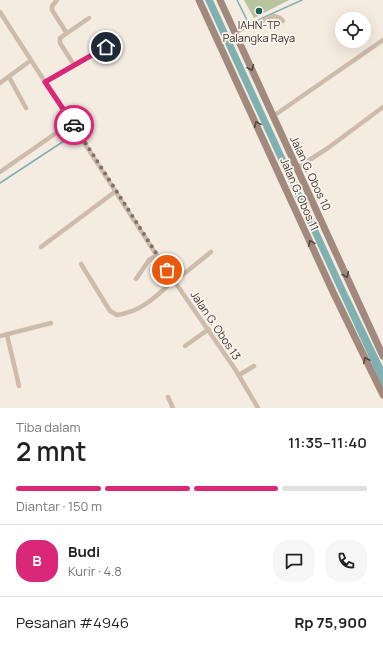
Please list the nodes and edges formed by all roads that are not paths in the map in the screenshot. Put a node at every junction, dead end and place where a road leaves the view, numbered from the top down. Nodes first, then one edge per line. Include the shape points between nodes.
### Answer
1 (57, 0) edge
2 (200, 0) edge
3 (220, 0) edge
4 (0, 12) edge
5 (89, 18) dead end
6 (283, 21) dead end
7 (66, 32) junction
8 (235, 32) junction
9 (383, 40) edge
10 (106, 47) dead end
11 (30, 61) junction
12 (74, 65) junction
13 (9, 77) junction
14 (45, 82) junction
15 (0, 83) edge
16 (383, 107) edge
17 (26, 108) dead end
18 (272, 117) junction
19 (72, 122) junction
20 (296, 168) junction
21 (0, 172) edge
22 (116, 191) junction
23 (41, 247) dead end
24 (211, 252) dead end
25 (157, 255) junction
26 (81, 264) dead end
27 (136, 279) dead end
28 (174, 281) junction
29 (50, 323) dead end
30 (209, 329) junction
31 (7, 335) junction
32 (0, 336) edge
33 (186, 346) dead end
34 (383, 356) edge
35 (254, 366) dead end
36 (239, 375) junction
37 (19, 386) dead end
38 (383, 395) edge
39 (168, 397) dead end
40 (173, 408) edge
41 (258, 408) edge

1 - 7 street via 52,10
38 -> 2 street, Jalan G. Obos 11 via 333,292
3 - 8 street, Jalan G. Obos 10
4 - 11 street, Jalan G. Obos 13
5 - 7 street
6 - 8 street via 274,16
7 - 12 street via 60,38 60,43
8 -> 18 street, Jalan G. Obos 10
9 - 18 street
10 - 12 street
11 - 13 street
11 - 14 street, Jalan G. Obos 13
12 - 14 street
13 - 15 street
13 - 17 street
14 - 19 street, Jalan G. Obos 13
16 - 20 street
18 - 20 street, Jalan G. Obos 10
19 - 21 street
19 - 22 street, Jalan G. Obos 13
20 -> 34 street, Jalan G. Obos 10
22 - 23 street
22 - 25 street, Jalan G. Obos 13
24 - 28 street
25 - 27 street via 149,260
25 - 28 street, Jalan G. Obos 13
26 - 28 street via 110,311 117,315 146,306
28 - 30 street, Jalan G. Obos 13
29 - 31 street
30 - 33 street
30 - 36 street, Jalan G. Obos 13
31 - 32 street
31 - 37 street
35 - 36 street
36 - 41 street, Jalan G. Obos 13
39 - 40 street

